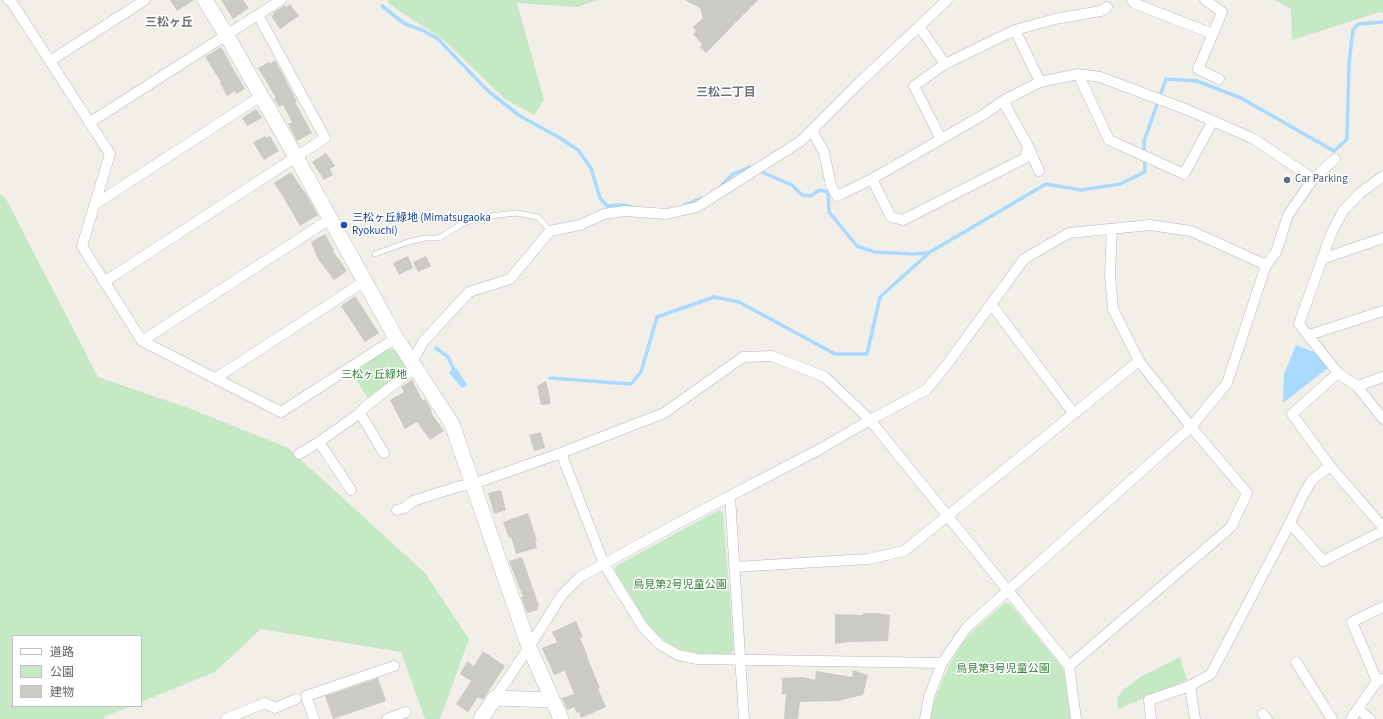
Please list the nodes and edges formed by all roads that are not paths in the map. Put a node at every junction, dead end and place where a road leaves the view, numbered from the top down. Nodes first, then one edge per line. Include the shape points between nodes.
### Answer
1 (10, 0) edge
2 (145, 0) edge
3 (205, 0) edge
4 (281, 0) edge
5 (947, 0) edge
6 (1132, 0) edge
7 (1205, 0) edge
8 (1107, 7) dead end
9 (258, 15) junction
10 (919, 26) junction
11 (1014, 30) junction
12 (1213, 34) junction
13 (227, 36) junction
14 (50, 61) junction
15 (945, 64) junction
16 (1078, 74) junction
17 (1220, 79) dead end
18 (1040, 82) junction
19 (261, 96) junction
20 (1003, 101) junction
21 (1214, 121) junction
22 (89, 123) junction
23 (812, 131) junction
24 (941, 139) junction
25 (1028, 146) junction
26 (296, 157) junction
27 (1335, 159) dead end
28 (1039, 171) dead end
29 (1383, 176) edge
30 (872, 179) junction
31 (1313, 179) junction
32 (94, 205) junction
33 (330, 219) junction
34 (1112, 229) junction
35 (550, 231) junction
36 (1383, 238) edge
37 (375, 254) dead end
38 (1322, 259) junction
39 (1266, 264) junction
40 (365, 281) junction
41 (104, 282) junction
42 (991, 304) junction
43 (1383, 311) edge
44 (1309, 335) junction
45 (396, 338) junction
46 (142, 341) junction
47 (1140, 361) junction
48 (414, 365) junction
49 (1338, 373) junction
50 (1383, 377) edge
51 (216, 378) junction
52 (1357, 386) junction
53 (360, 413) junction
54 (1074, 414) junction
55 (1383, 419) edge
56 (870, 420) junction
57 (1191, 426) junction
58 (319, 442) junction
59 (561, 453) junction
60 (299, 454) dead end
61 (384, 454) dead end
62 (1330, 466) junction
63 (473, 484) junction
64 (352, 490) dead end
65 (730, 496) junction
66 (397, 510) dead end
67 (947, 515) junction
68 (1290, 523) junction
69 (1383, 527) edge
70 (1383, 531) edge
71 (604, 564) junction
72 (734, 567) junction
73 (1007, 590) junction
74 (1383, 607) edge
75 (530, 647) junction
76 (740, 660) junction
77 (1296, 662) dead end
78 (942, 663) junction
79 (394, 666) dead end
80 (1069, 666) junction
81 (1380, 680) edge
82 (1190, 686) junction
83 (496, 698) junction
84 (296, 699) dead end
85 (552, 700) junction
86 (1358, 709) junction
87 (406, 712) dead end
88 (226, 719) edge
89 (314, 719) edge
90 (387, 719) edge
91 (481, 719) edge
92 (561, 719) edge
93 (744, 719) edge
94 (925, 719) edge
95 (1076, 719) edge
96 (1151, 719) edge
97 (1195, 719) edge
98 (1332, 719) edge
99 (1351, 719) edge
100 (1370, 719) edge

1 - 14 street
2 - 14 street
3 - 13 street
4 - 9 street
5 - 10 street
6 - 12 street
7 - 12 street via 1222,12
8 - 11 street
9 - 13 street
9 - 26 street via 325,138
10 - 15 street
10 - 23 street
11 - 15 street
11 - 18 street
12 - 17 street via 1198,69
13 - 19 street
13 - 22 street
14 - 22 street
15 - 24 street via 914,86
16 - 18 street
16 - 21 street via 1100,77
16 - 21 street via 1109,140 1184,174
18 - 20 street
19 - 26 street
19 - 32 street
20 - 24 street
20 - 25 street
21 - 31 street via 1254,139
22 - 32 street via 110,154
23 - 30 street via 824,152 831,186 837,196
23 - 35 street via 802,141 697,207 667,214 626,211 604,214 580,225
24 - 30 street
25 - 28 street
25 - 30 street via 1025,158 903,220 891,217
26 - 33 street
26 - 41 street
27 - 31 street
29 - 38 street via 1360,193 1343,211
31 - 39 street via 1288,214 1276,252
32 - 41 street via 82,246
33 - 40 street
33 - 46 street
34 - 39 street via 1150,225 1191,231
34 - 42 street via 1069,233 1024,259
34 - 47 street via 1110,275 1113,309
35 - 37 lane via 538,217 516,213 498,215 462,224 439,238 408,242
35 - 48 street via 510,279 469,292 423,342
36 - 38 street
38 - 44 street via 1299,324
39 - 57 street via 1227,383
40 - 45 street
40 - 51 street
41 - 46 street
42 - 54 street
42 - 56 street via 926,390
43 - 44 street
44 - 49 street
45 - 48 street
45 - 51 street via 281,412
46 - 51 street
47 - 54 street
47 - 57 street
48 - 53 street
48 - 63 street via 452,424
49 - 52 street
49 - 62 street via 1292,414
50 - 52 street
52 - 55 street
53 - 58 street
53 - 61 street
54 - 67 street
56 - 59 street via 825,377 772,356 743,357 664,413
56 - 65 street
56 - 67 street
57 - 73 street
57 - 80 street via 1247,493 1231,528
58 - 60 street
58 - 64 street
59 - 63 street
59 - 71 street
62 - 68 street via 1312,480 1302,495
62 - 69 street
63 - 66 street via 413,501
63 - 75 street
65 - 71 street
65 - 72 street
67 - 72 street via 904,551 868,559
67 - 73 street
68 - 70 street via 1323,561
68 - 82 street via 1211,674
71 - 75 street via 580,577 562,595
71 - 76 street via 643,627 659,644 678,655 697,659
72 - 76 street
73 - 78 street via 967,627
73 - 80 street
74 - 81 street via 1352,622
75 - 83 street
75 - 85 street
76 - 78 street
76 - 93 street
77 - 98 street
78 - 94 street via 929,697
79 - 89 street via 306,696
80 - 95 street
81 - 86 street
82 - 96 street via 1149,700
82 - 97 street
83 - 85 street
83 - 91 street
84 - 88 street via 275,708 265,703
85 - 92 street
86 - 99 street
86 - 100 street
87 - 90 street

